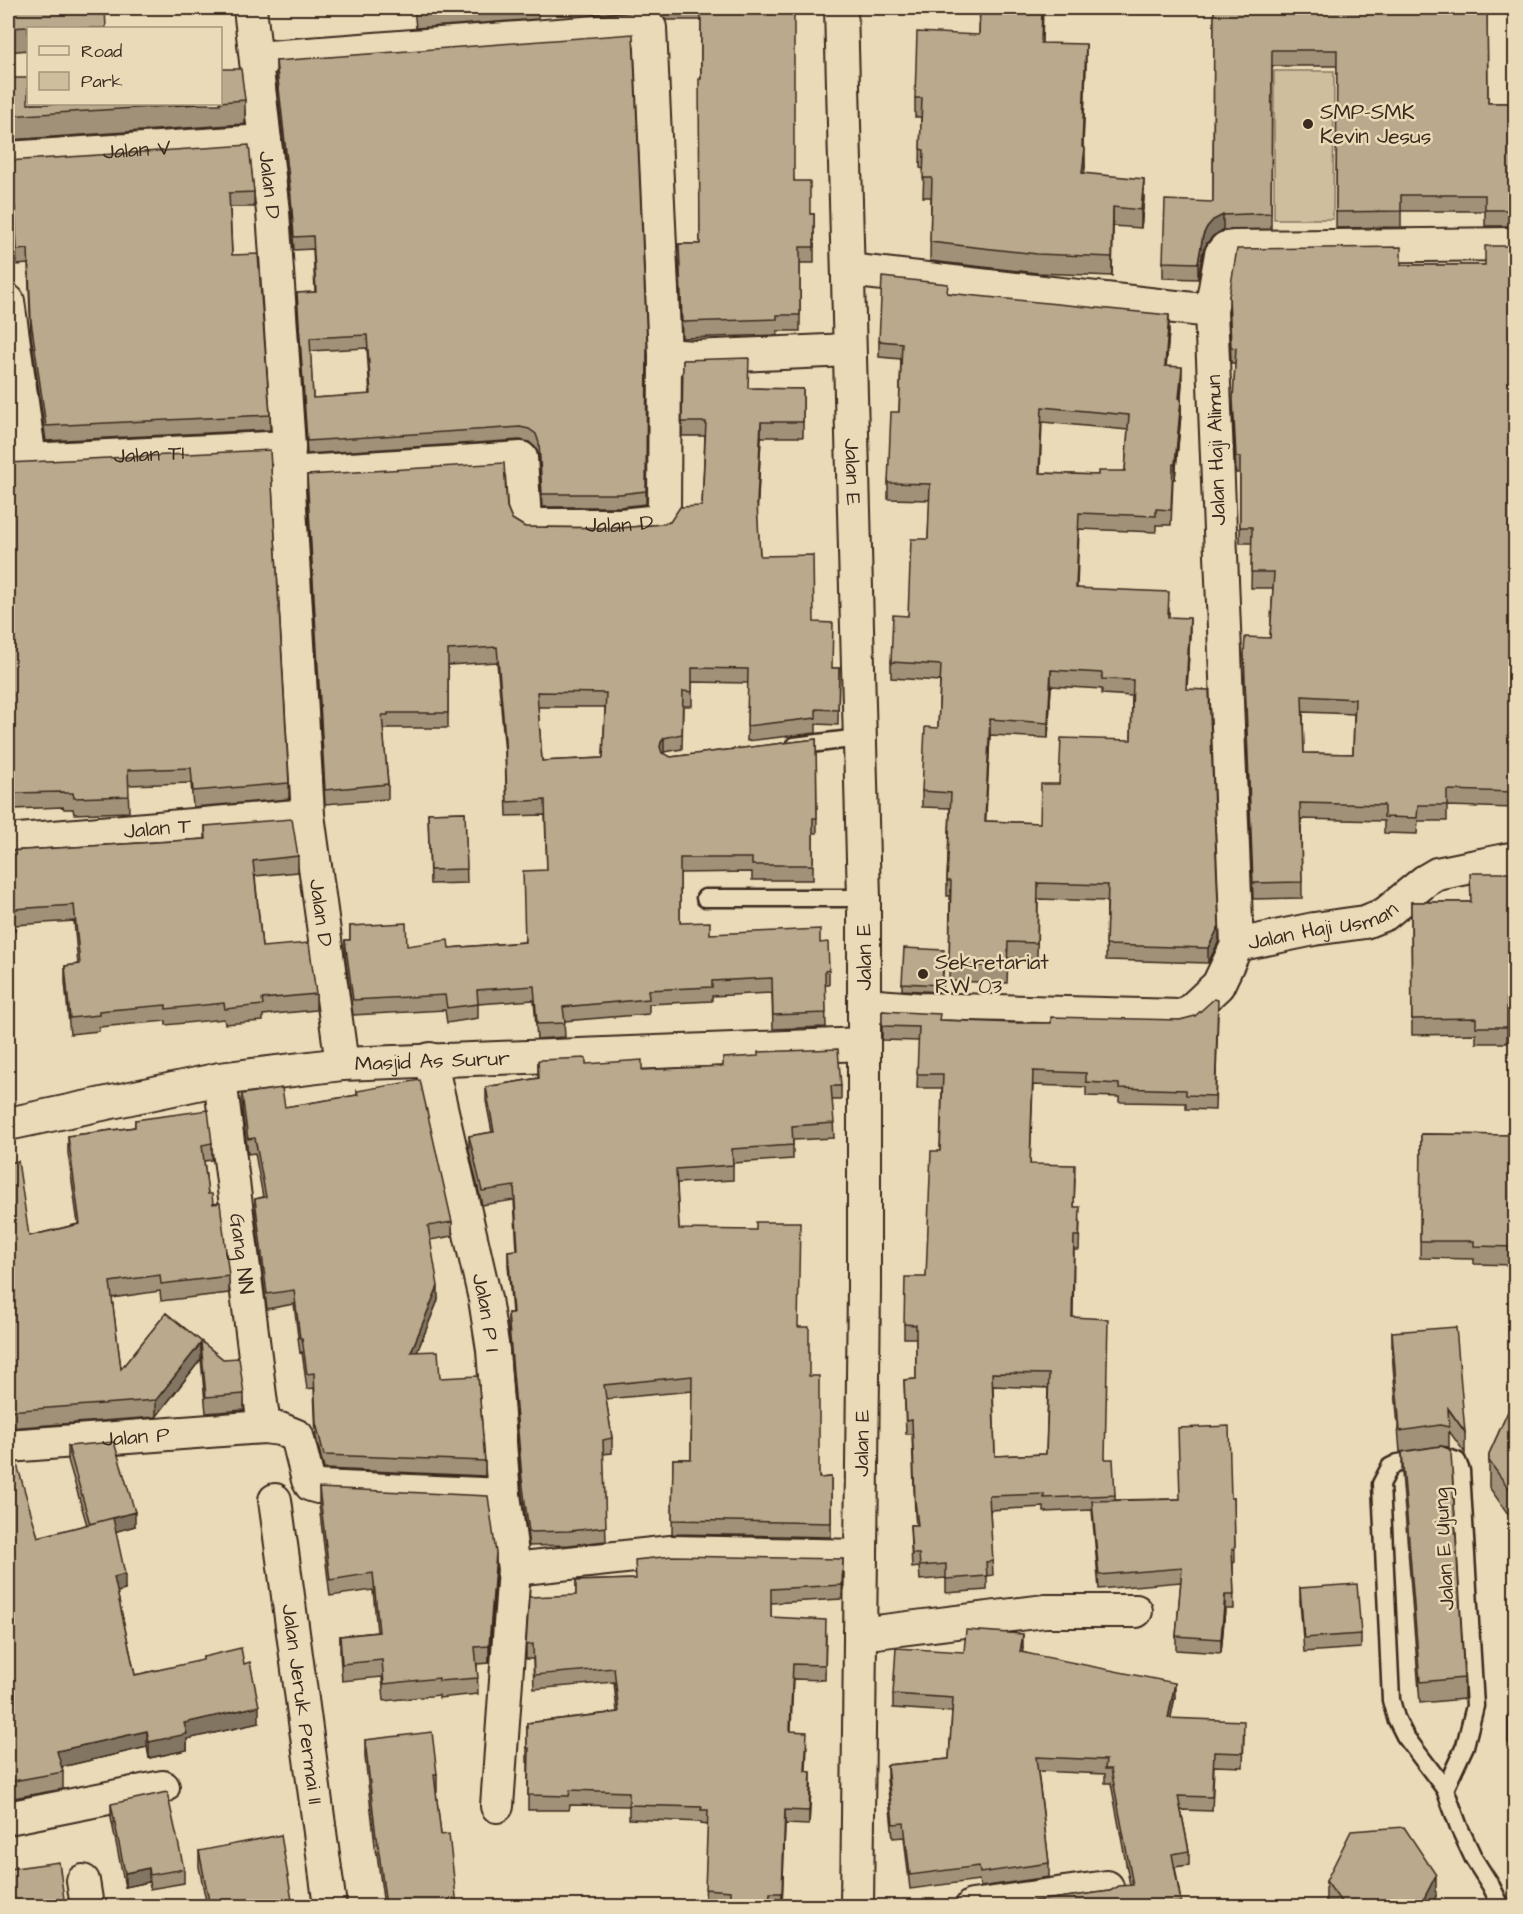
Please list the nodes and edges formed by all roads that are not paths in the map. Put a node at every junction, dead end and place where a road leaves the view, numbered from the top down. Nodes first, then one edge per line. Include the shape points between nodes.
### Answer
1 (250, 8) edge
2 (841, 8) edge
3 (256, 58) junction
4 (265, 141) junction
5 (8, 158) edge
6 (1515, 244) edge
7 (848, 270) junction
8 (8, 301) edge
9 (1210, 311) junction
10 (849, 350) junction
11 (665, 355) junction
12 (289, 460) junction
13 (19, 461) edge
14 (859, 738) junction
15 (776, 748) edge
16 (308, 816) junction
17 (8, 841) edge
18 (1515, 858) edge
19 (705, 898) dead end
20 (864, 898) junction
21 (1237, 945) junction
22 (864, 1005) junction
23 (864, 1044) junction
24 (430, 1059) junction
25 (342, 1064) junction
26 (220, 1079) junction
27 (8, 1124) edge
28 (264, 1427) junction
29 (8, 1446) edge
30 (504, 1495) junction
31 (275, 1500) dead end
32 (861, 1556) junction
33 (514, 1569) junction
34 (1136, 1611) dead end
35 (860, 1634) junction
36 (163, 1787) dead end
37 (1445, 1789) junction
38 (497, 1806) dead end
39 (8, 1818) edge
40 (1107, 1887) dead end
41 (330, 1906) edge
42 (856, 1906) edge
43 (972, 1906) edge
44 (1501, 1906) edge

1 - 3 street, Jalan D
2 - 7 street, Jalan E
3 - 4 street, Jalan D
3 - 11 street via 650,28
4 - 5 street, Jalan V
4 - 12 street, Jalan D
6 - 9 street, Jalan Haji Alimun via 1229,248 1220,258
7 - 9 street
7 - 10 street, Jalan E
8 - 13 street
9 - 21 street, Jalan Haji Alimun
10 - 11 street
10 - 14 street, Jalan E
11 - 12 street, Jalan D via 664,515 660,521 621,525 527,523 521,458
12 - 13 street, Jalan T1
12 - 16 street, Jalan D
14 - 15 lane
14 - 20 street, Jalan E
16 - 17 street, Jalan T
16 - 25 street, Jalan D
18 - 21 street, Jalan Haji Usman via 1437,874 1385,914 1365,922
19 - 20 lane
20 - 22 street, Jalan E
21 - 22 street, Jalan Haji Usman via 1218,985 1180,1016
22 - 23 street, Jalan E
23 - 24 street, Masjid As Surur
23 - 32 street, Jalan E
24 - 25 street, Masjid As Surur
24 - 30 street, Jalan P I via 485,1299 493,1350
25 - 26 street, Masjid As Surur
26 - 27 street, Masjid As Surur
26 - 28 street, Gang NN
28 - 29 street, Jalan P
28 - 30 street, Jalan P via 297,1436 308,1480 318,1487
30 - 33 street, Jalan P I
31 - 41 street, Jalan Jeruk Permai II
32 - 33 street via 671,1552
32 - 35 street, Jalan E
33 - 38 street, Jalan P I
34 - 35 street via 1034,1612
35 - 42 street, Jalan E
36 - 39 street
37 - 37 lane, Jalan E Ujung via 1405,1736 1391,1700 1381,1484 1389,1467 1398,1462 1442,1456 1457,1461 1461,1471 1475,1706 1465,1746
37 - 44 lane, Jalan E Ujung via 1459,1827
40 - 43 street

